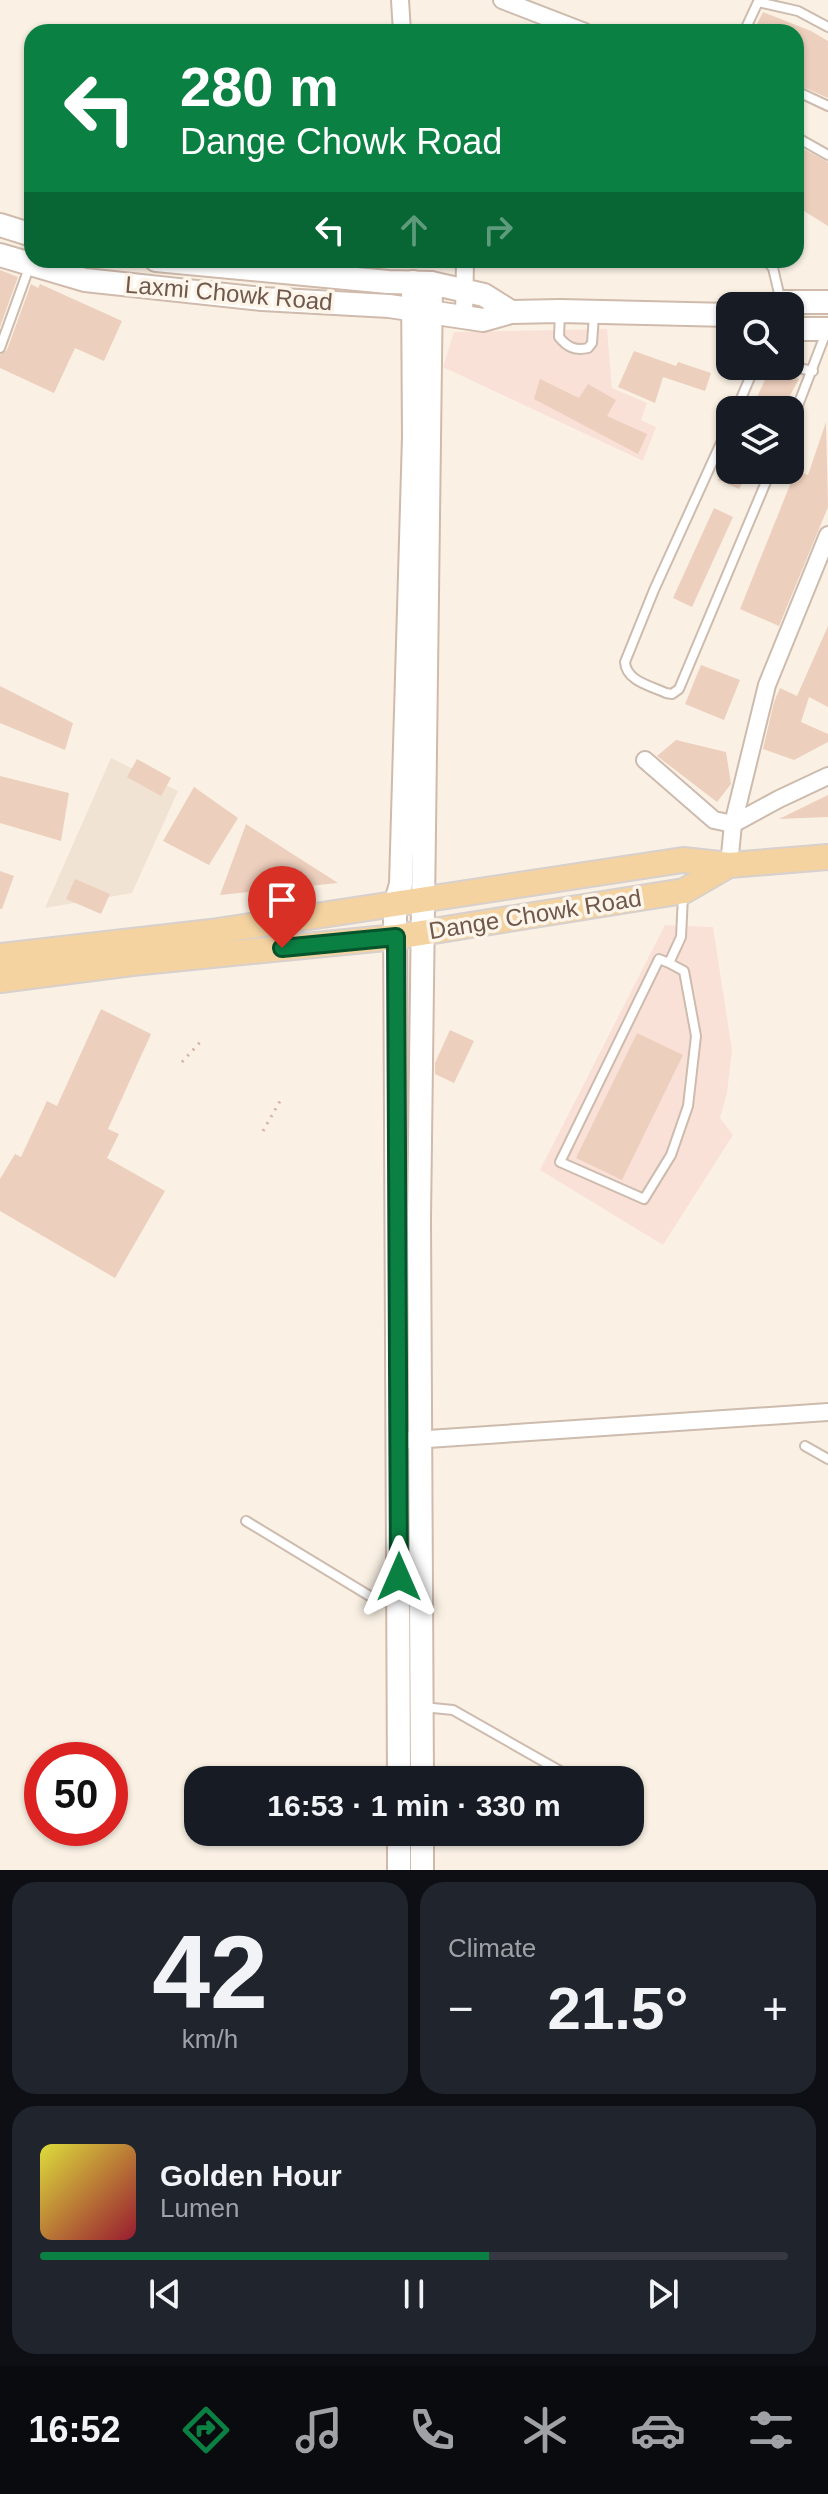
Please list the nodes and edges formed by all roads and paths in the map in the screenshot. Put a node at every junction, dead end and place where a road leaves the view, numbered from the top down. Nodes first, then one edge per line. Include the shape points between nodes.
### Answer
1 (400, 0) edge
2 (502, 0) edge
3 (402, 24) edge
4 (564, 24) edge
5 (748, 24) edge
6 (828, 27) edge
7 (804, 95) edge
8 (828, 106) edge
9 (804, 142) edge
10 (828, 155) edge
11 (0, 225) edge
12 (24, 232) edge
13 (0, 255) edge
14 (24, 263) edge
15 (29, 268) edge
16 (41, 268) edge
17 (310, 268) edge
18 (465, 268) edge
19 (773, 268) edge
20 (422, 283) junction
21 (464, 289) junction
22 (776, 292) edge
23 (828, 302) edge
24 (804, 303) edge
25 (422, 310) junction
26 (560, 311) junction
27 (511, 312) junction
28 (594, 313) junction
29 (716, 315) edge
30 (464, 318) junction
31 (804, 329) edge
32 (828, 329) edge
33 (0, 348) edge
34 (804, 369) edge
35 (813, 371) junction
36 (803, 396) edge
37 (716, 454) edge
38 (765, 484) edge
39 (828, 535) edge
40 (645, 760) dead end
41 (827, 772) edge
42 (733, 824) junction
43 (828, 857) edge
44 (729, 865) junction
45 (684, 891) junction
46 (424, 902) junction
47 (395, 905) junction
48 (423, 932) junction
49 (396, 937) junction
50 (0, 956) edge
51 (669, 963) junction
52 (0, 980) edge
53 (203, 1039) dead end
54 (182, 1062) dead end
55 (280, 1101) dead end
56 (263, 1131) dead end
57 (408, 1219) junction
58 (828, 1412) edge
59 (409, 1441) junction
60 (805, 1446) dead end
61 (828, 1459) edge
62 (246, 1521) dead end
63 (399, 1605) junction
64 (422, 1707) junction
65 (399, 1766) edge
66 (422, 1766) edge
67 (551, 1766) edge
68 (399, 1846) edge
69 (422, 1846) edge
70 (399, 1870) edge
71 (422, 1870) edge

1 - 3 street
2 - 4 street
5 - 6 lane via 758,2 798,11
7 - 8 lane
9 - 10 lane
11 - 12 main road
13 - 14 main road, Laxmi Chowk Road
15 - 33 lane
16 - 25 main road, Laxmi Chowk Road via 85,280 152,288
17 - 20 main road, Laxmi Chowk Road
18 - 21 street
19 - 22 lane
20 - 21 main road, Laxmi Chowk Road
20 - 25 main road
21 - 27 main road, Laxmi Chowk Road
21 - 30 street
23 - 24 main road
25 - 30 main road, Laxmi Chowk Road
25 - 46 main road
25 - 47 main road via 401,884
26 - 27 main road
26 - 28 main road
26 - 28 lane via 559,337 580,350 592,343
27 - 30 main road, Laxmi Chowk Road via 483,320
28 - 29 main road
31 - 32 main road
32 - 35 lane
34 - 35 lane
35 - 36 lane
37 - 38 lane via 625,662 633,677 666,693 679,689
39 - 42 street via 767,685
40 - 42 street via 714,820
41 - 42 street
42 - 44 street
43 - 44 main road, Dange Chowk Road
44 - 45 main road, Dange Chowk Road
44 - 46 main road, Dange Chowk Road via 683,860
45 - 48 main road, Dange Chowk Road
45 - 51 lane via 681,937
46 - 47 main road, Dange Chowk Road
46 - 48 main road
47 - 49 main road
47 - 50 main road, Dange Chowk Road
48 - 49 main road, Dange Chowk Road
48 - 57 main road
49 - 52 main road, Dange Chowk Road
49 - 57 main road
51 - 51 lane via 684,971 696,1036 688,1106 671,1155 644,1199 560,1162 659,959
53 - 54 path
55 - 56 path
57 - 59 main road
58 - 59 street
59 - 63 main road
59 - 64 main road
60 - 61 lane
62 - 63 lane via 373,1598
63 - 65 main road
64 - 66 main road
64 - 67 lane via 453,1710
68 - 70 main road
69 - 71 main road

